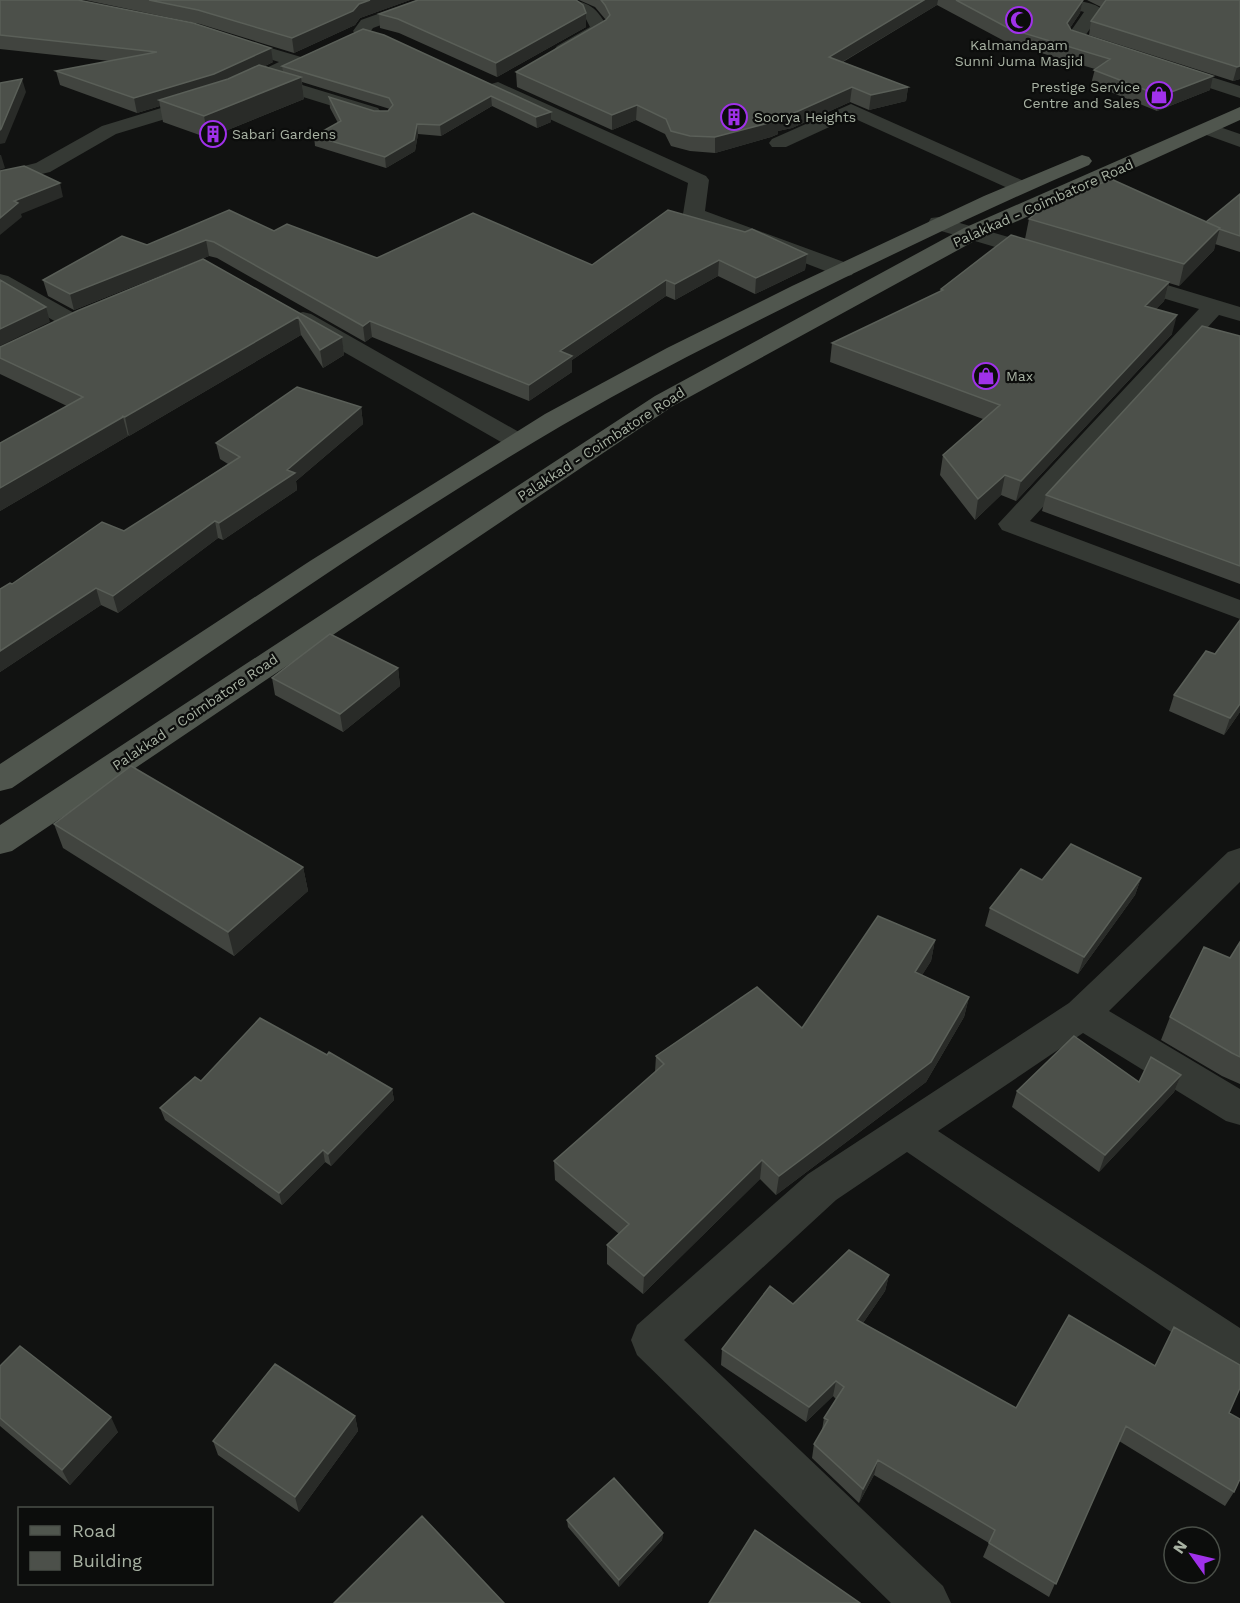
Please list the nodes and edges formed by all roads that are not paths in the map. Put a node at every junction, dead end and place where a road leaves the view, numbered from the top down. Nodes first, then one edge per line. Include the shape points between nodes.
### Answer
1 (432, 0) edge
2 (567, 0) edge
3 (1062, 0) edge
4 (362, 31) junction
5 (210, 35) edge
6 (382, 37) edge
7 (343, 40) edge
8 (314, 53) edge
9 (1128, 56) edge
10 (548, 58) edge
11 (295, 62) junction
12 (1150, 63) edge
13 (518, 76) edge
14 (261, 78) junction
15 (476, 78) edge
16 (498, 87) junction
17 (1240, 93) edge
18 (1240, 113) edge
19 (382, 115) edge
20 (1208, 129) junction
21 (1240, 141) edge
22 (779, 143) edge
23 (0, 178) edge
24 (1019, 186) junction
25 (939, 223) junction
26 (972, 233) junction
27 (1071, 263) edge
28 (844, 270) junction
29 (1104, 273) edge
30 (0, 281) edge
31 (125, 300) edge
32 (280, 306) edge
33 (1214, 307) junction
34 (1240, 314) edge
35 (681, 350) junction
36 (718, 372) junction
37 (517, 441) junction
38 (1240, 610) edge
39 (0, 780) edge
40 (0, 842) edge
41 (1240, 861) edge
42 (1082, 1014) junction
43 (1240, 1109) edge
44 (907, 1131) junction
45 (1240, 1353) edge
46 (926, 1603) edge

1 - 4 street via 367,24
2 - 10 street via 592,14 598,28
3 - 9 street via 1094,10 1076,38
4 - 6 street
4 - 7 street
5 - 11 street
8 - 11 street
11 - 14 street
12 - 17 street
13 - 16 street
14 - 19 street
14 - 23 street via 224,95 109,130 43,168
15 - 16 street
16 - 28 street via 699,180 694,214
17 - 24 main road, Palakkad - Coimbatore Road
18 - 20 main road, Palakkad - Coimbatore Road
20 - 21 street
20 - 26 main road, Palakkad - Coimbatore Road
22 - 24 street via 851,110
24 - 25 main road, Palakkad - Coimbatore Road
25 - 26 street
25 - 28 main road, Palakkad - Coimbatore Road
26 - 27 street
26 - 36 main road, Palakkad - Coimbatore Road
28 - 35 main road, Palakkad - Coimbatore Road
29 - 33 street
30 - 31 street via 63,327
32 - 37 street
33 - 34 street
33 - 38 street via 1012,524
35 - 36 main road
35 - 37 main road, Palakkad - Coimbatore Road
36 - 40 main road, Palakkad - Coimbatore Road via 664,401
37 - 39 main road, Palakkad - Coimbatore Road via 312,571
41 - 42 street
42 - 43 street
42 - 44 street
44 - 45 street
44 - 46 street via 822,1187 653,1340

